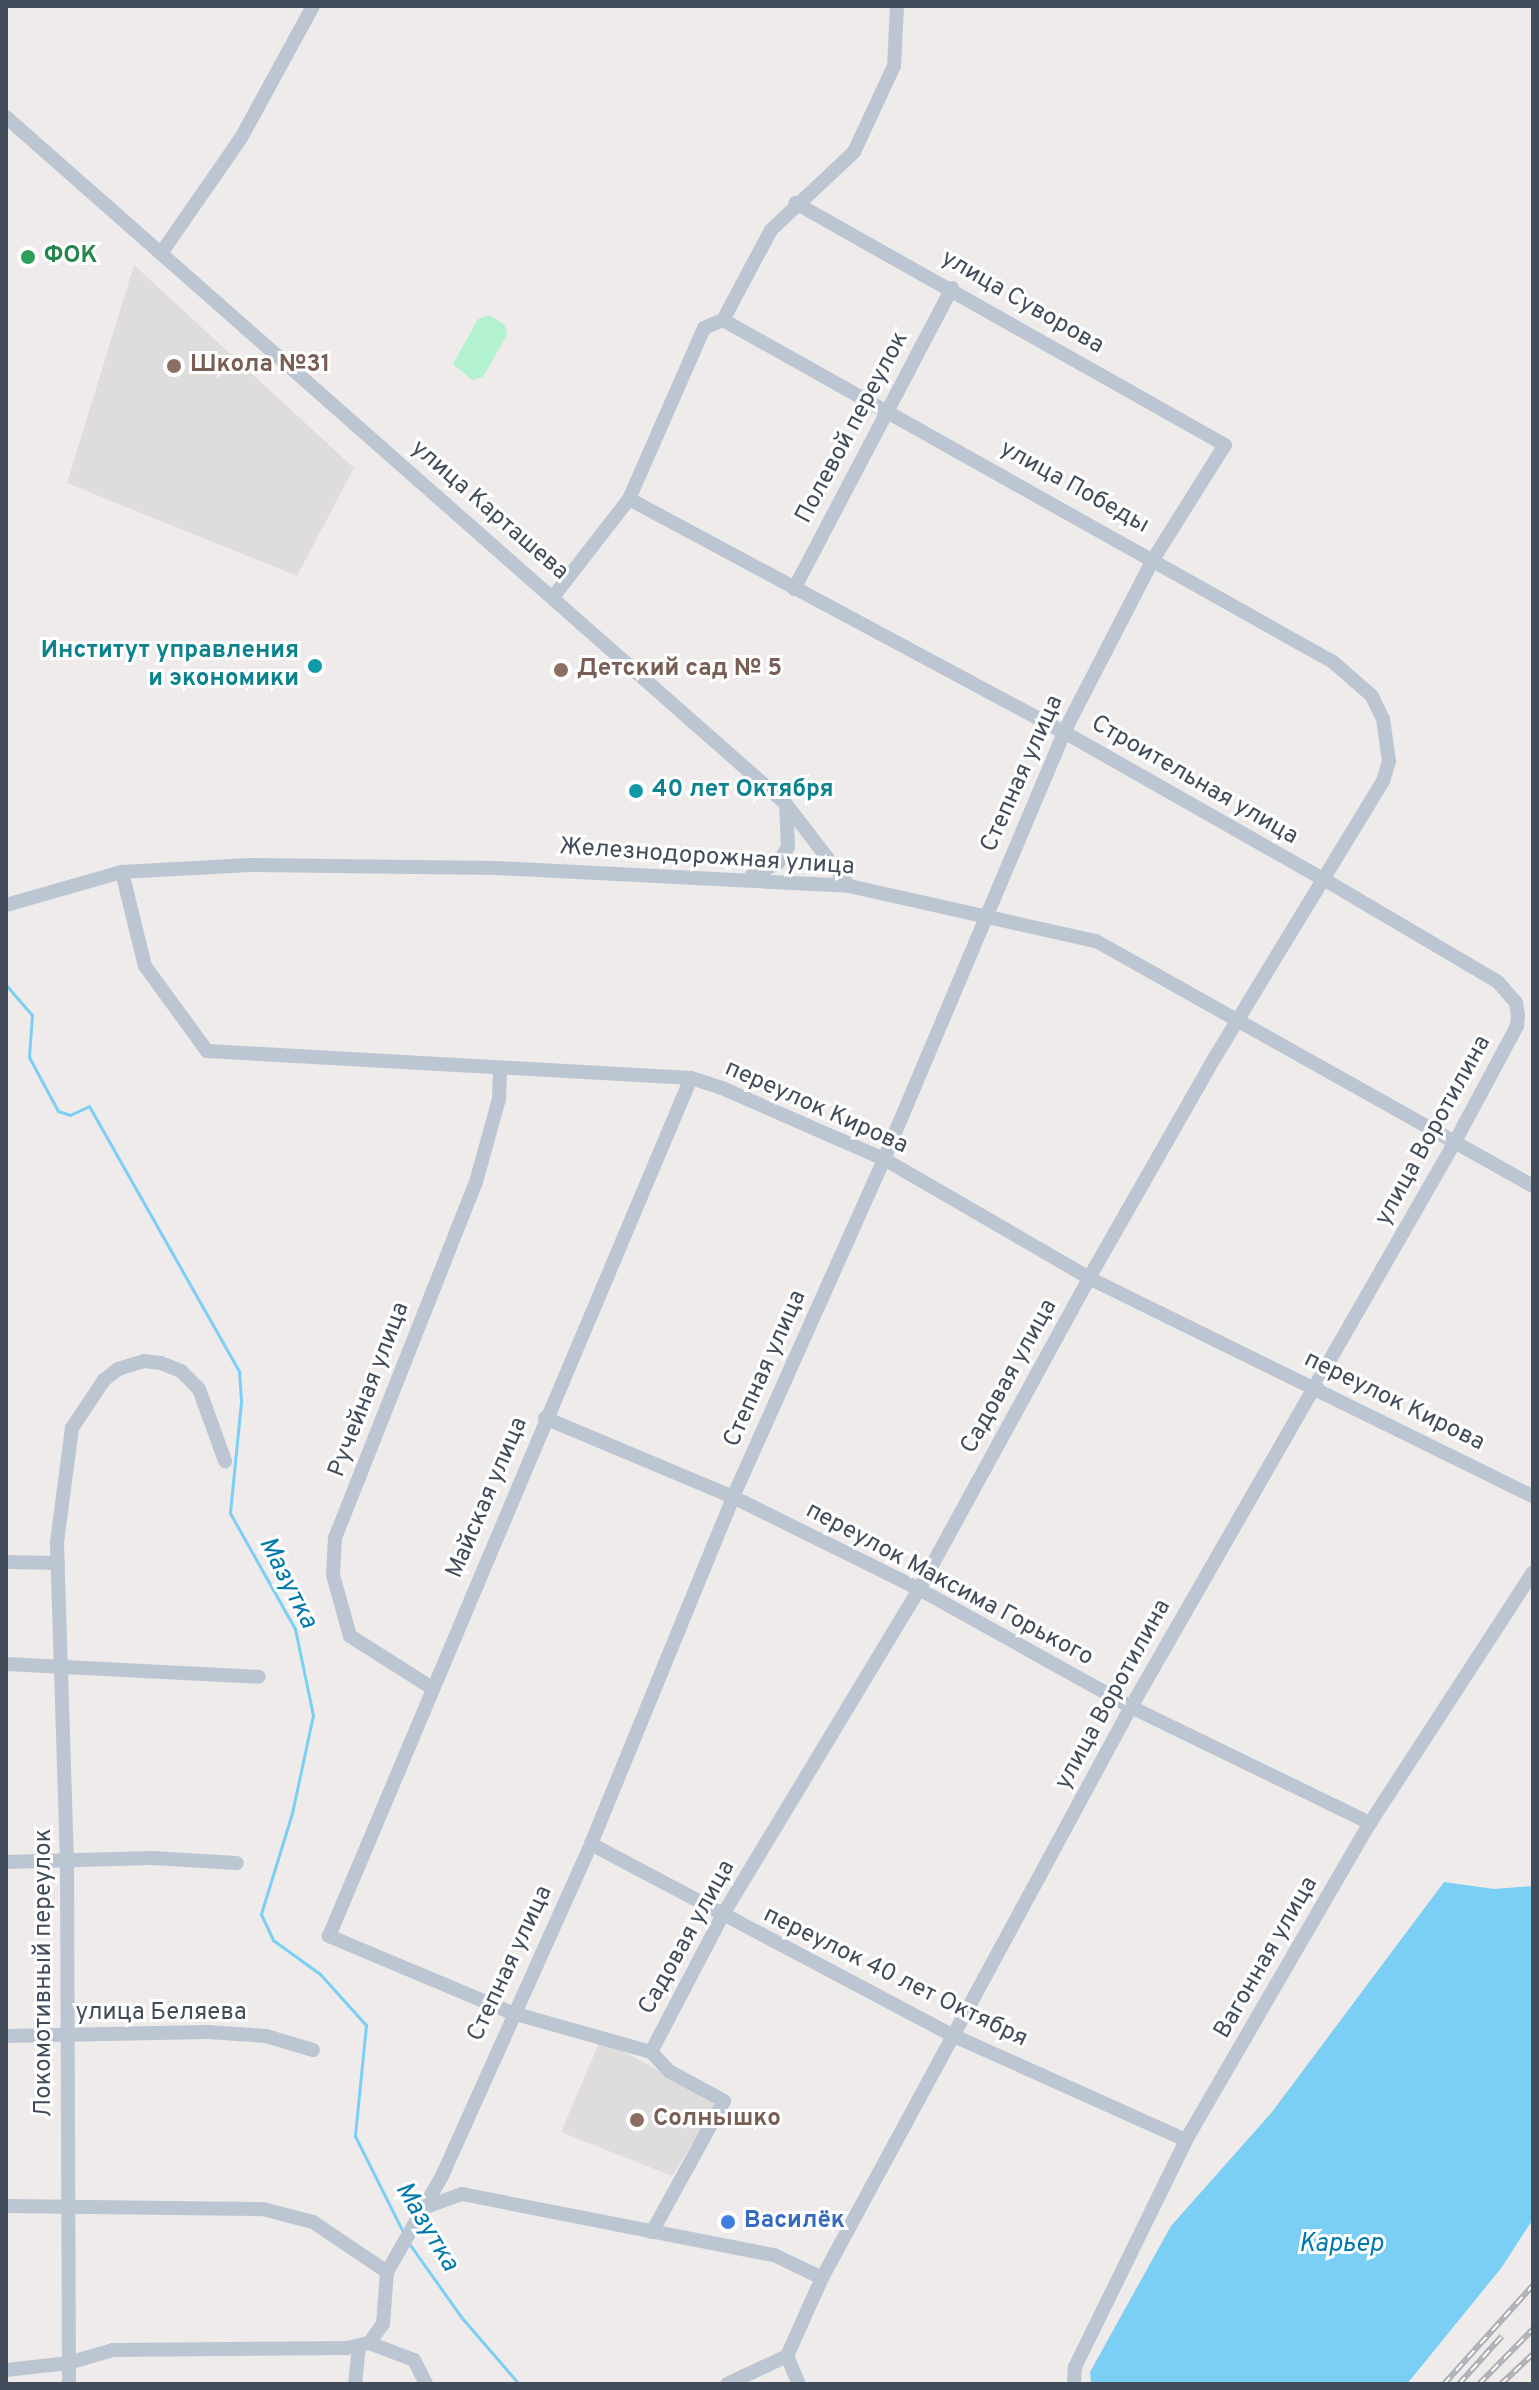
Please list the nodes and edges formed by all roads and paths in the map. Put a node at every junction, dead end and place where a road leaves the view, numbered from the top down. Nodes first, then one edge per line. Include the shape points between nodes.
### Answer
1 (313, 6) edge
2 (897, 6) edge
3 (6, 117) edge
4 (795, 203) junction
5 (162, 252) junction
6 (952, 288) junction
7 (723, 320) junction
8 (886, 409) junction
9 (1225, 445) joint
10 (629, 499) junction
11 (1154, 558) junction
12 (794, 589) junction
13 (553, 597) junction
14 (1383, 719) joint
15 (1064, 732) junction
16 (786, 804) junction
17 (122, 872) junction
18 (747, 877) junction
19 (1325, 880) junction
20 (849, 886) junction
21 (6, 905) edge
22 (985, 916) junction
23 (1516, 1003) joint
24 (1237, 1021) junction
25 (500, 1069) junction
26 (691, 1078) junction
27 (1456, 1140) junction
28 (884, 1159) junction
29 (1533, 1186) edge
30 (1089, 1278) junction
31 (1314, 1388) junction
32 (545, 1418) junction
33 (225, 1461) dead end
34 (1533, 1496) edge
35 (733, 1497) junction
36 (6, 1562) edge
37 (58, 1563) junction
38 (1533, 1572) edge
39 (919, 1589) junction
40 (6, 1664) edge
41 (62, 1667) junction
42 (259, 1677) dead end
43 (432, 1688) junction
44 (1131, 1707) junction
45 (1370, 1823) junction
46 (591, 1844) junction
47 (6, 1862) edge
48 (67, 1862) junction
49 (237, 1863) dead end
50 (722, 1916) junction
51 (329, 1936) joint
52 (512, 2013) junction
53 (952, 2035) junction
54 (6, 2036) edge
55 (67, 2037) junction
56 (313, 2050) dead end
57 (651, 2052) junction
58 (1186, 2140) junction
59 (6, 2206) edge
60 (426, 2207) junction
61 (67, 2208) junction
62 (652, 2232) junction
63 (387, 2272) junction
64 (822, 2278) junction
65 (364, 2344) junction
66 (787, 2356) junction
67 (68, 2363) junction
68 (6, 2370) edge
69 (69, 2384) edge
70 (355, 2384) edge
71 (426, 2384) edge
72 (727, 2384) edge
73 (799, 2384) edge
74 (1074, 2384) edge

1 - 5 street via 241,138
2 - 4 street via 894,66 854,152
3 - 5 street, улица Карташева
4 - 6 street, улица Суворова
4 - 7 street via 756,252
5 - 13 street, улица Карташева
6 - 8 street, Полевой переулок
6 - 9 street, улица Суворова
7 - 8 street, улица Победы
7 - 10 street via 704,328 694,343
8 - 11 street, улица Победы
8 - 12 street, Полевой переулок
9 - 11 street, Степная улица
10 - 12 street, Строительная улица
10 - 13 street
11 - 14 street, улица Победы via 1345,669 1372,696
11 - 15 street, Степная улица
12 - 15 street, Строительная улица
13 - 16 street, улица Карташева
14 - 19 street, Садовая улица via 1389,761 1383,781
15 - 19 street, Строительная улица
15 - 22 street, Степная улица
16 - 18 street via 788,847 778,863
16 - 20 street, улица Карташева
17 - 18 street, Железнодорожная улица via 266,865
17 - 21 street, Железнодорожная улица
17 - 25 street, переулок Кирова via 145,966 207,1051
18 - 20 street, Железнодорожная улица
19 - 23 street, Строительная улица via 1498,982
19 - 24 street, Садовая улица
20 - 22 street, Железнодорожная улица
22 - 24 street, Железнодорожная улица via 1096,941
22 - 28 street, Степная улица
23 - 27 street, улица Воротилина via 1517,1026
24 - 27 street, Железнодорожная улица
24 - 30 street, Садовая улица
25 - 26 street, переулок Кирова
25 - 43 street, Ручейная улица via 499,1099 476,1182 335,1538 333,1575 350,1636
26 - 28 street, переулок Кирова
26 - 32 street, Майская улица
27 - 29 street, Железнодорожная улица
27 - 31 street, улица Воротилина
28 - 30 street, переулок Кирова
28 - 35 street, Степная улица
30 - 31 street, переулок Кирова
30 - 39 street, Садовая улица
31 - 34 street, переулок Кирова
31 - 44 street, улица Воротилина
32 - 35 street, переулок Максима Горького
32 - 43 street, Майская улица
33 - 37 street, Локомотивный переулок via 210,1408 181,1371 144,1361 118,1369 104,1380 72,1428
35 - 39 street, переулок Максима Горького
35 - 46 street, Степная улица
36 - 37 street
37 - 41 street, Локомотивный переулок
38 - 45 street, Вагонная улица
39 - 44 street, переулок Максима Горького
39 - 50 street, Садовая улица
40 - 41 street
41 - 42 street
41 - 48 street, Локомотивный переулок
43 - 51 street, Майская улица
44 - 45 street, переулок Максима Горького
44 - 53 street, улица Воротилина
45 - 58 street, Вагонная улица
46 - 50 street, переулок 40 лет Октября
46 - 52 street, Степная улица
47 - 48 street
48 - 49 street
48 - 55 street, Локомотивный переулок
50 - 53 street, переулок 40 лет Октября
50 - 57 street, Садовая улица
51 - 52 street, Садовая улица
52 - 57 street, Садовая улица
52 - 60 street, Степная улица
53 - 58 street, переулок 40 лет Октября
53 - 64 street, улица Воротилина
54 - 55 street, улица Беляева
55 - 56 street, улица Беляева via 208,2032 266,2036
55 - 61 street, Локомотивный переулок
57 - 62 street, Садовая улица via 669,2071 724,2101
58 - 74 street, Вагонная улица via 1075,2367
59 - 61 street
60 - 62 street via 462,2194
60 - 63 street, Степная улица
61 - 63 street via 263,2209 313,2222
61 - 67 street, Локомотивный переулок
62 - 64 street via 774,2255
63 - 65 street, Степная улица via 383,2324
64 - 66 street, улица Воротилина
65 - 67 street via 113,2350
65 - 70 street
65 - 71 street via 414,2360
66 - 72 street
66 - 73 street
67 - 68 street
67 - 69 street, Локомотивный переулок

